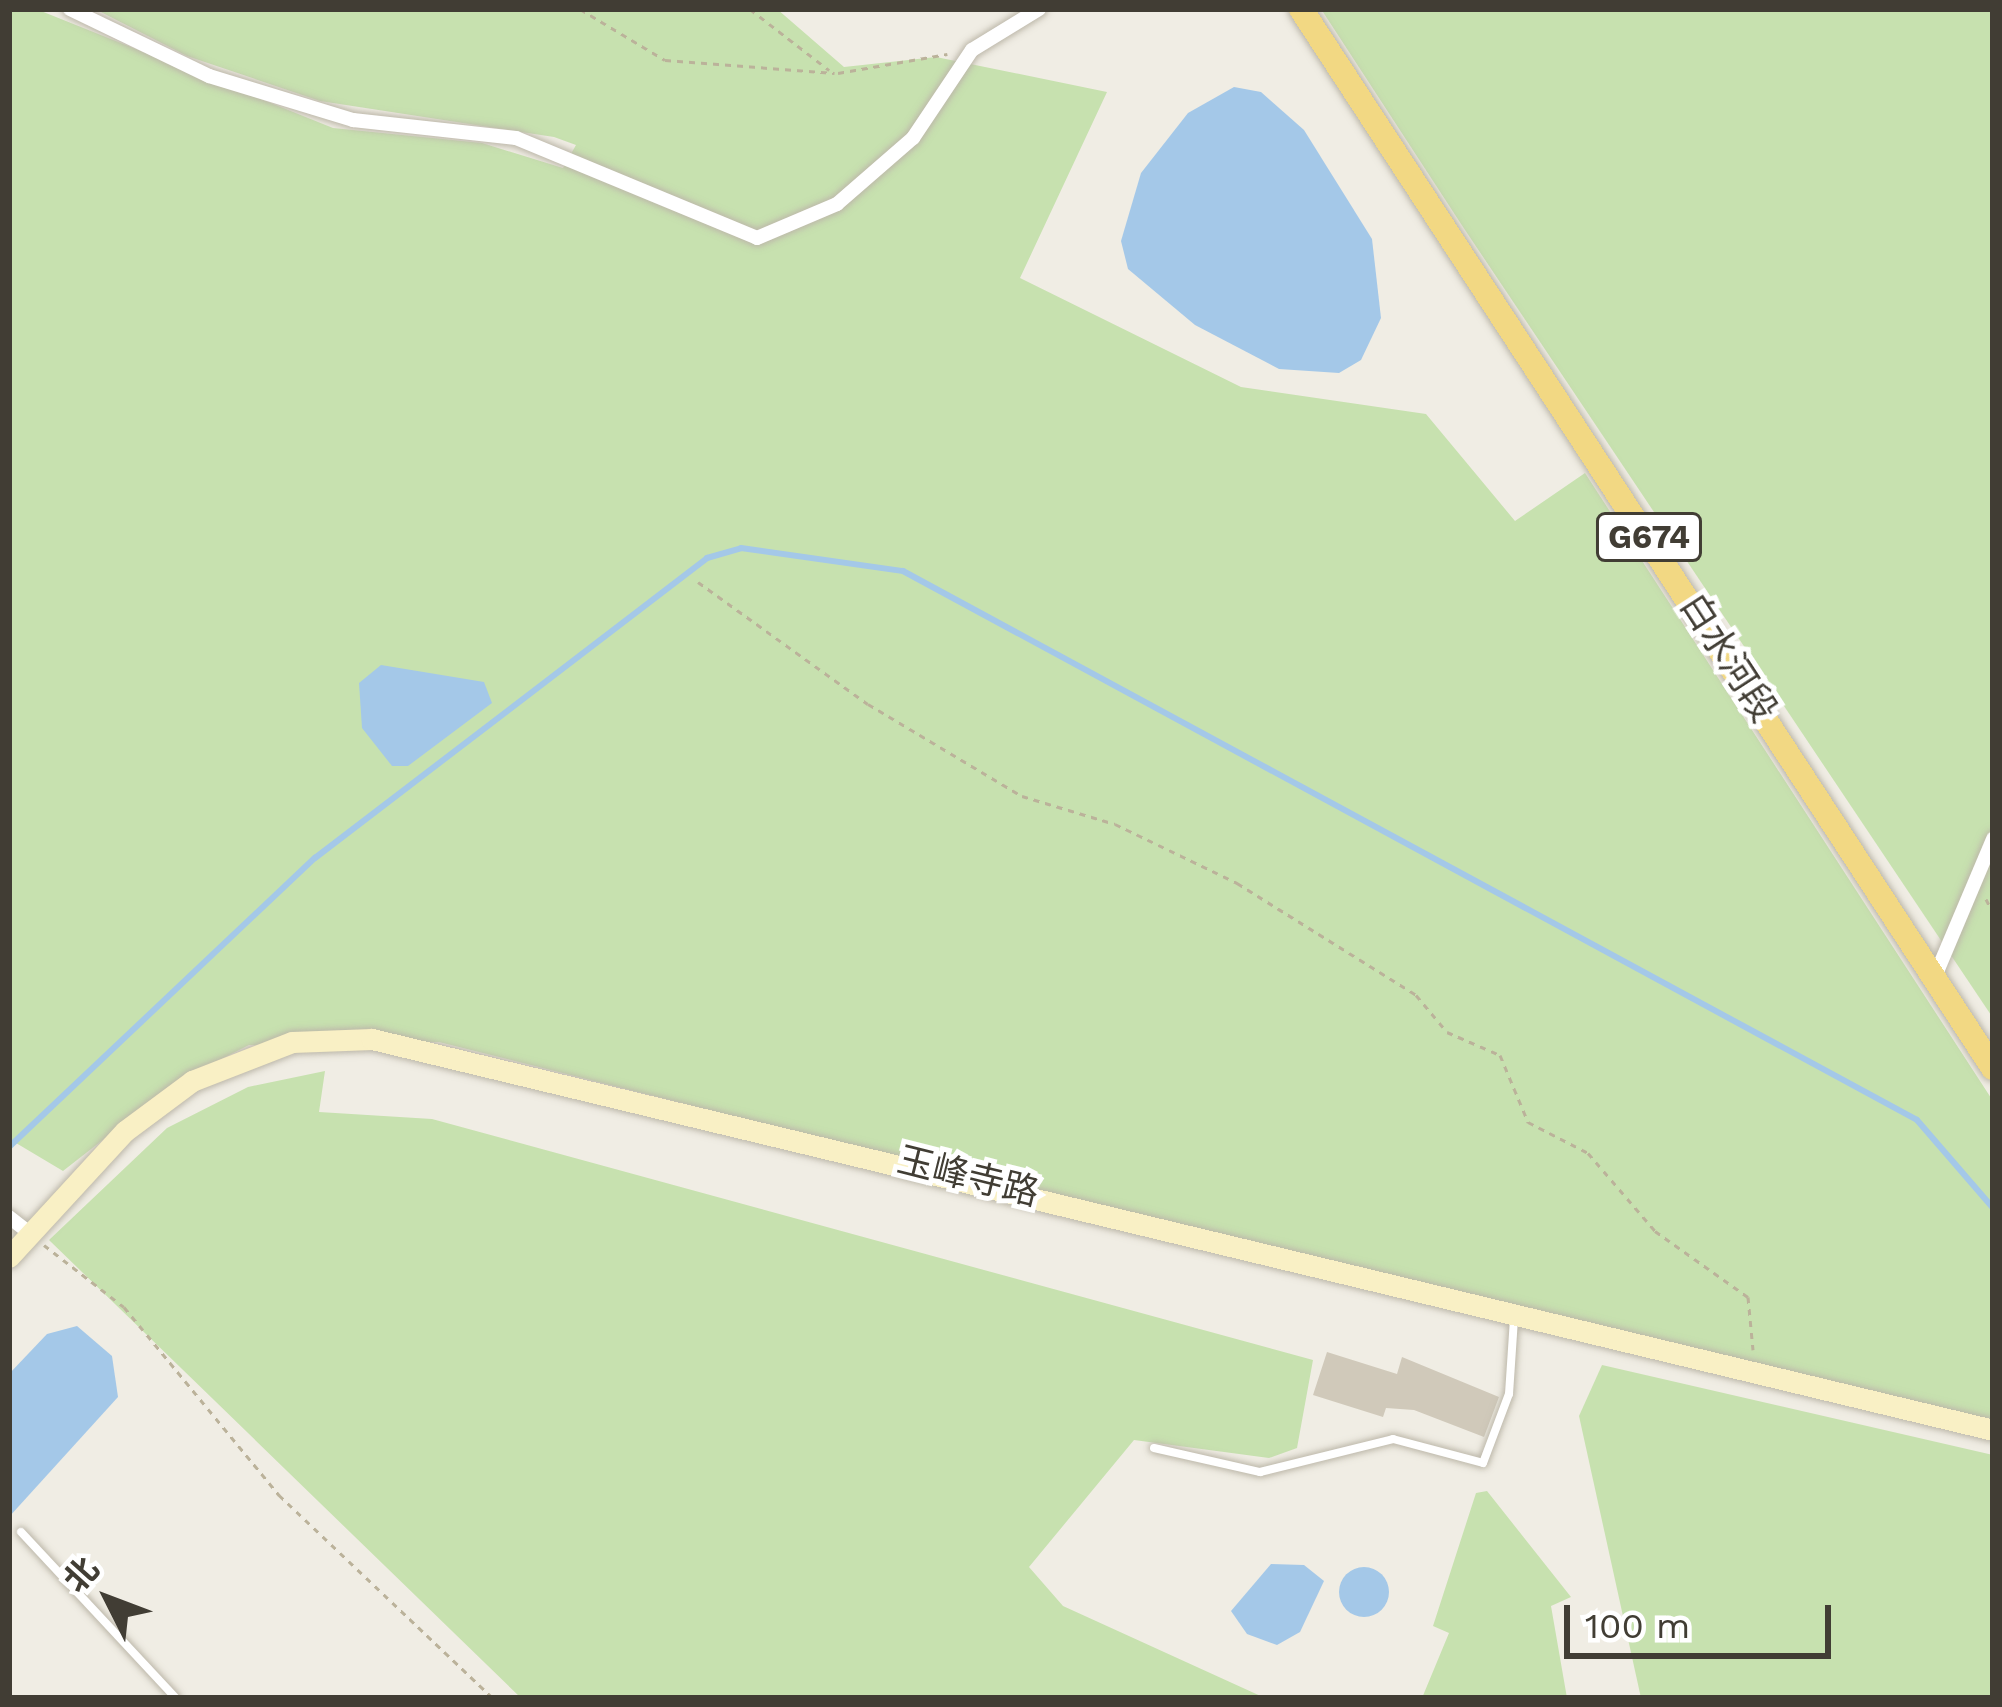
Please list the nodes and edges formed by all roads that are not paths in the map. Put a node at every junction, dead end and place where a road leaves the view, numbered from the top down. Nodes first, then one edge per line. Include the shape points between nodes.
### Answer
1 (70, 9) edge
2 (1039, 9) edge
3 (1301, 9) edge
4 (1993, 839) edge
5 (1936, 974) junction
6 (1993, 1068) edge
7 (9, 1217) edge
8 (32, 1234) junction
9 (9, 1256) edge
10 (1515, 1310) junction
11 (1993, 1430) edge
12 (1154, 1448) dead end
13 (21, 1532) dead end
14 (176, 1698) edge

1 - 2 street via 208,76 353,120 516,138 757,238 823,214 901,151 972,50
3 - 5 highway, 白水河段 / G674
4 - 5 street
5 - 6 highway, 白水河段 / G674
7 - 8 street
8 - 9 main road, 玉峰寺路
8 - 10 main road, 玉峰寺路 via 125,1131 192,1081 292,1042 372,1039
10 - 11 main road, 玉峰寺路
10 - 12 lane via 1509,1394 1484,1462 1393,1438 1260,1472
13 - 14 lane

